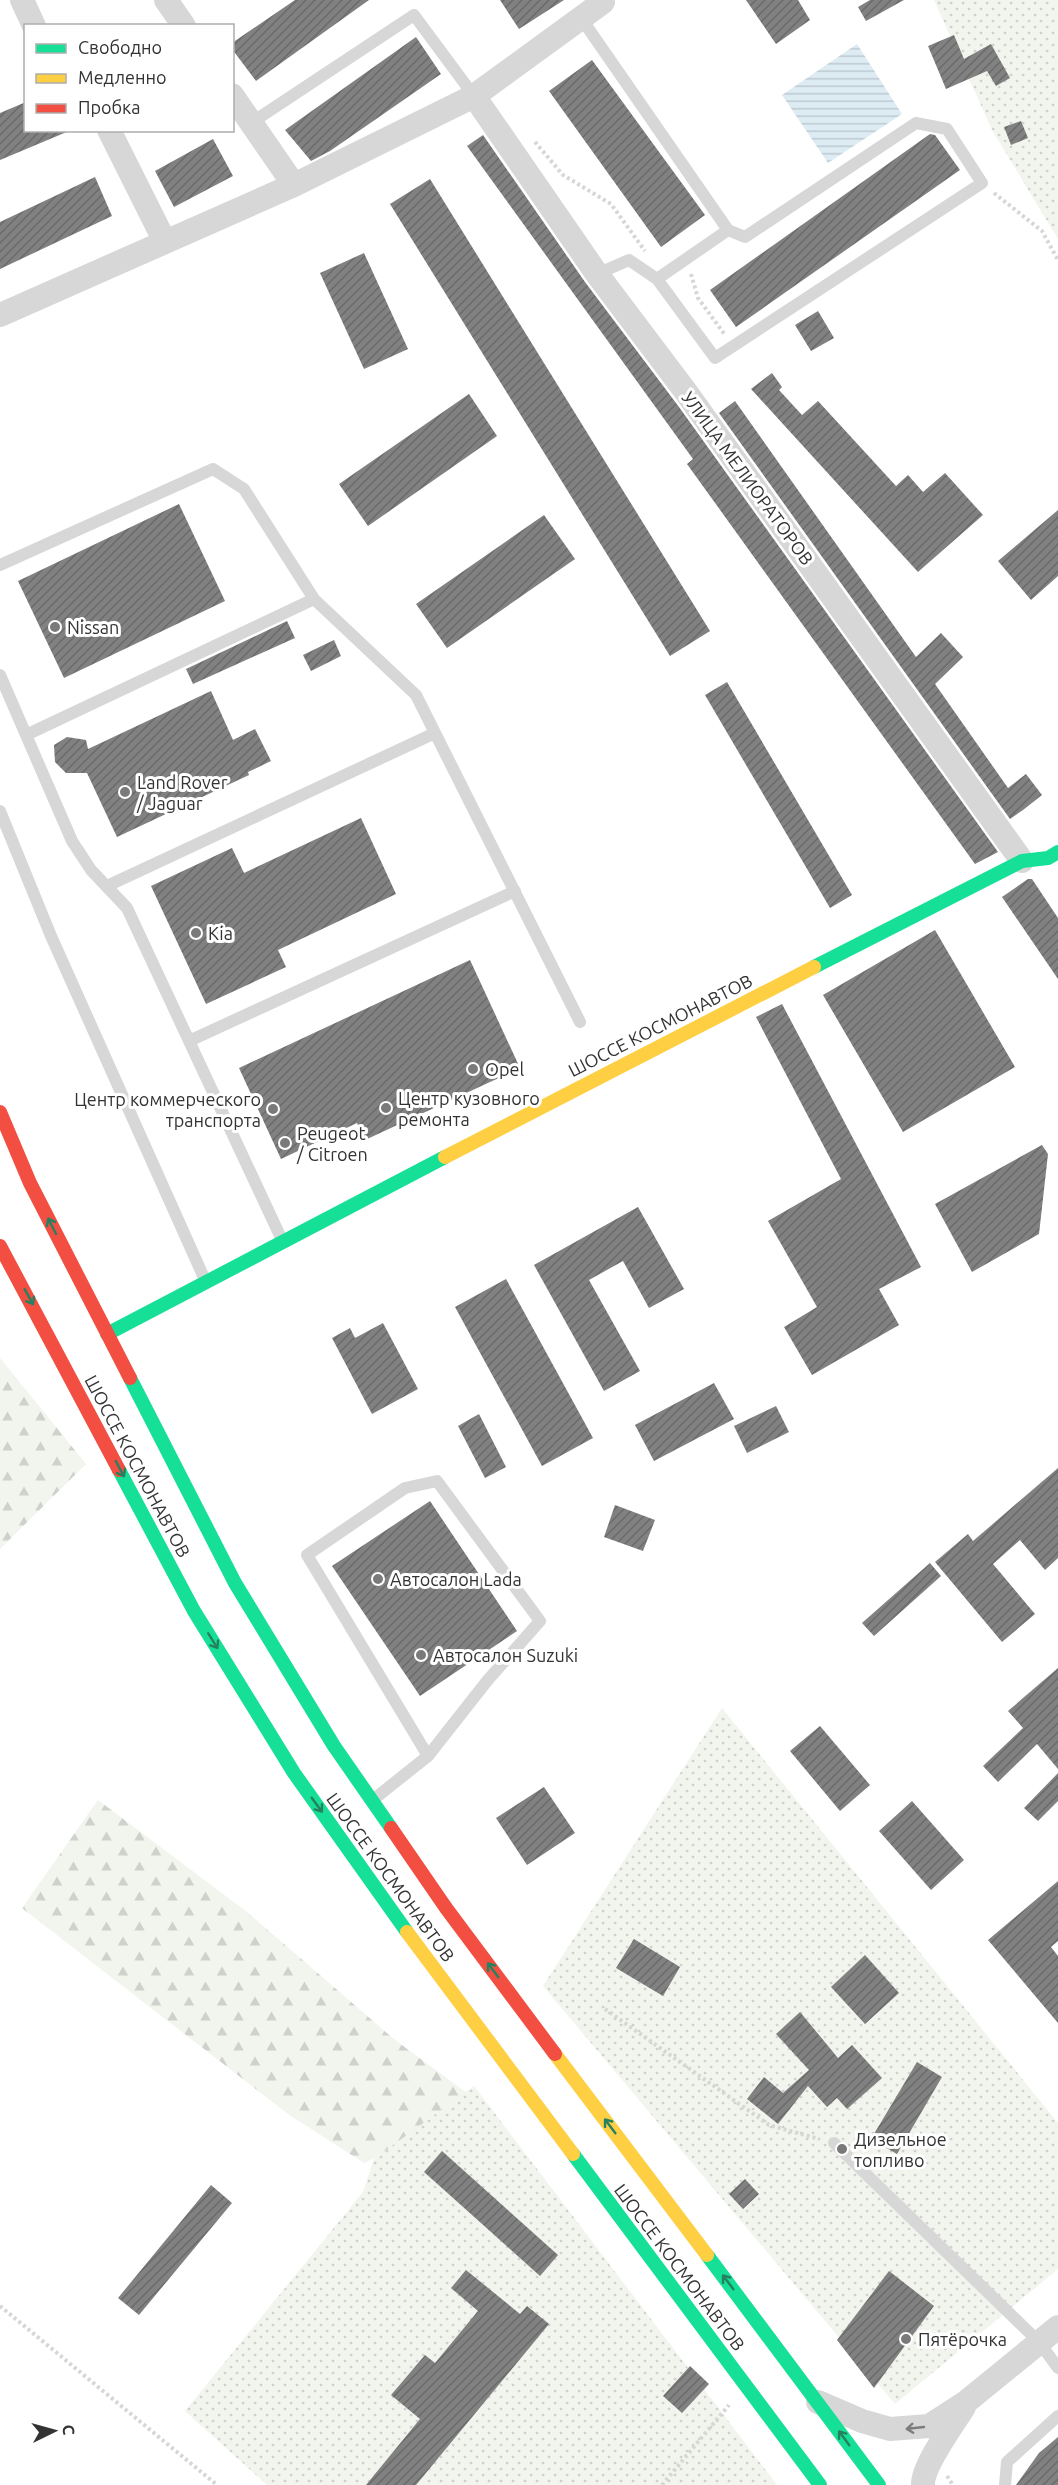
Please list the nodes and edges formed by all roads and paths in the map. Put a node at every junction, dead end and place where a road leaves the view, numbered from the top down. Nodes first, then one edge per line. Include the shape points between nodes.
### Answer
1 (22, 0) edge
2 (166, 0) edge
3 (604, 1) edge
4 (581, 18) junction
5 (33, 24) edge
6 (183, 24) edge
7 (474, 96) junction
8 (234, 99) edge
9 (251, 123) junction
10 (110, 132) edge
11 (527, 133) dead end
12 (982, 183) junction
13 (294, 185) junction
14 (728, 230) junction
15 (165, 242) junction
16 (646, 252) dead end
17 (1058, 260) edge
18 (682, 262) junction
19 (597, 274) junction
20 (657, 279) junction
21 (0, 315) edge
22 (733, 347) junction
23 (0, 566) edge
24 (314, 599) junction
25 (0, 675) edge
26 (435, 733) junction
27 (26, 735) junction
28 (0, 811) edge
29 (1058, 852) edge
30 (1022, 861) junction
31 (107, 886) junction
32 (515, 891) junction
33 (580, 1022) dead end
34 (189, 1041) junction
35 (0, 1112) edge
36 (283, 1241) junction
37 (0, 1246) edge
38 (205, 1280) junction
39 (106, 1334) junction
40 (428, 1756) junction
41 (372, 1800) junction
42 (605, 2009) dead end
43 (834, 2143) joint
44 (0, 2306) edge
45 (1058, 2327) edge
46 (1039, 2342) junction
47 (1058, 2368) edge
48 (746, 2384) junction
49 (818, 2402) junction
50 (966, 2402) junction
51 (1058, 2416) edge
52 (217, 2485) edge
53 (662, 2485) edge
54 (820, 2485) edge
55 (879, 2485) edge
56 (922, 2485) edge
57 (1005, 2485) edge

1 - 5 street
2 - 6 street
3 - 4 street
4 - 7 street
4 - 14 lane
7 - 9 lane via 414,15
7 - 13 street
7 - 19 street, УЛИЦА МЕЛИОРАТОРОВ
8 - 9 street
9 - 13 street
10 - 15 street
11 - 16 path via 563,175 611,204
12 - 14 lane via 947,129 916,123 745,237
12 - 17 path via 1042,231
12 - 22 lane
13 - 15 street
14 - 18 lane
15 - 21 street
18 - 20 lane
18 - 22 path via 693,278 698,298
19 - 20 lane via 628,260
19 - 30 street, УЛИЦА МЕЛИОРАТОРОВ
20 - 22 lane via 715,358
23 - 24 lane via 213,469 244,489
24 - 26 lane via 416,695
24 - 27 lane
25 - 27 lane
26 - 31 lane
26 - 32 lane
27 - 31 lane via 72,841
28 - 38 lane via 51,936
29 - 30 main road, ШОССЕ КОСМОНАВТОВ via 1048,858
30 - 36 main road, ШОССЕ КОСМОНАВТОВ
31 - 34 lane via 127,908
32 - 33 lane
32 - 34 lane
34 - 36 lane
39 -> 35 main road, ШОССЕ КОСМОНАВТОВ via 30,1183
36 - 38 main road, ШОССЕ КОСМОНАВТОВ
37 -> 48 main road, ШОССЕ КОСМОНАВТОВ via 194,1611 294,1773 408,1933
38 - 39 main road, ШОССЕ КОСМОНАВТОВ
39 - 41 main road, ШОССЕ КОСМОНАВТОВ via 235,1583 334,1746
40 - 40 lane via 540,1621 437,1481 405,1488 307,1555
40 - 41 lane
49 -> 41 main road, ШОССЕ КОСМОНАВТОВ via 446,1908
42 - 43 path via 769,2125
43 - 46 lane
44 - 52 path
45 - 46 street
46 - 47 lane
46 - 50 street
48 - 53 path
48 - 54 main road, ШОССЕ КОСМОНАВТОВ
50 -> 49 street via 929,2426 890,2429
55 -> 49 main road, ШОССЕ КОСМОНАВТОВ
50 - 56 street via 933,2454
51 - 57 lane via 1007,2462

